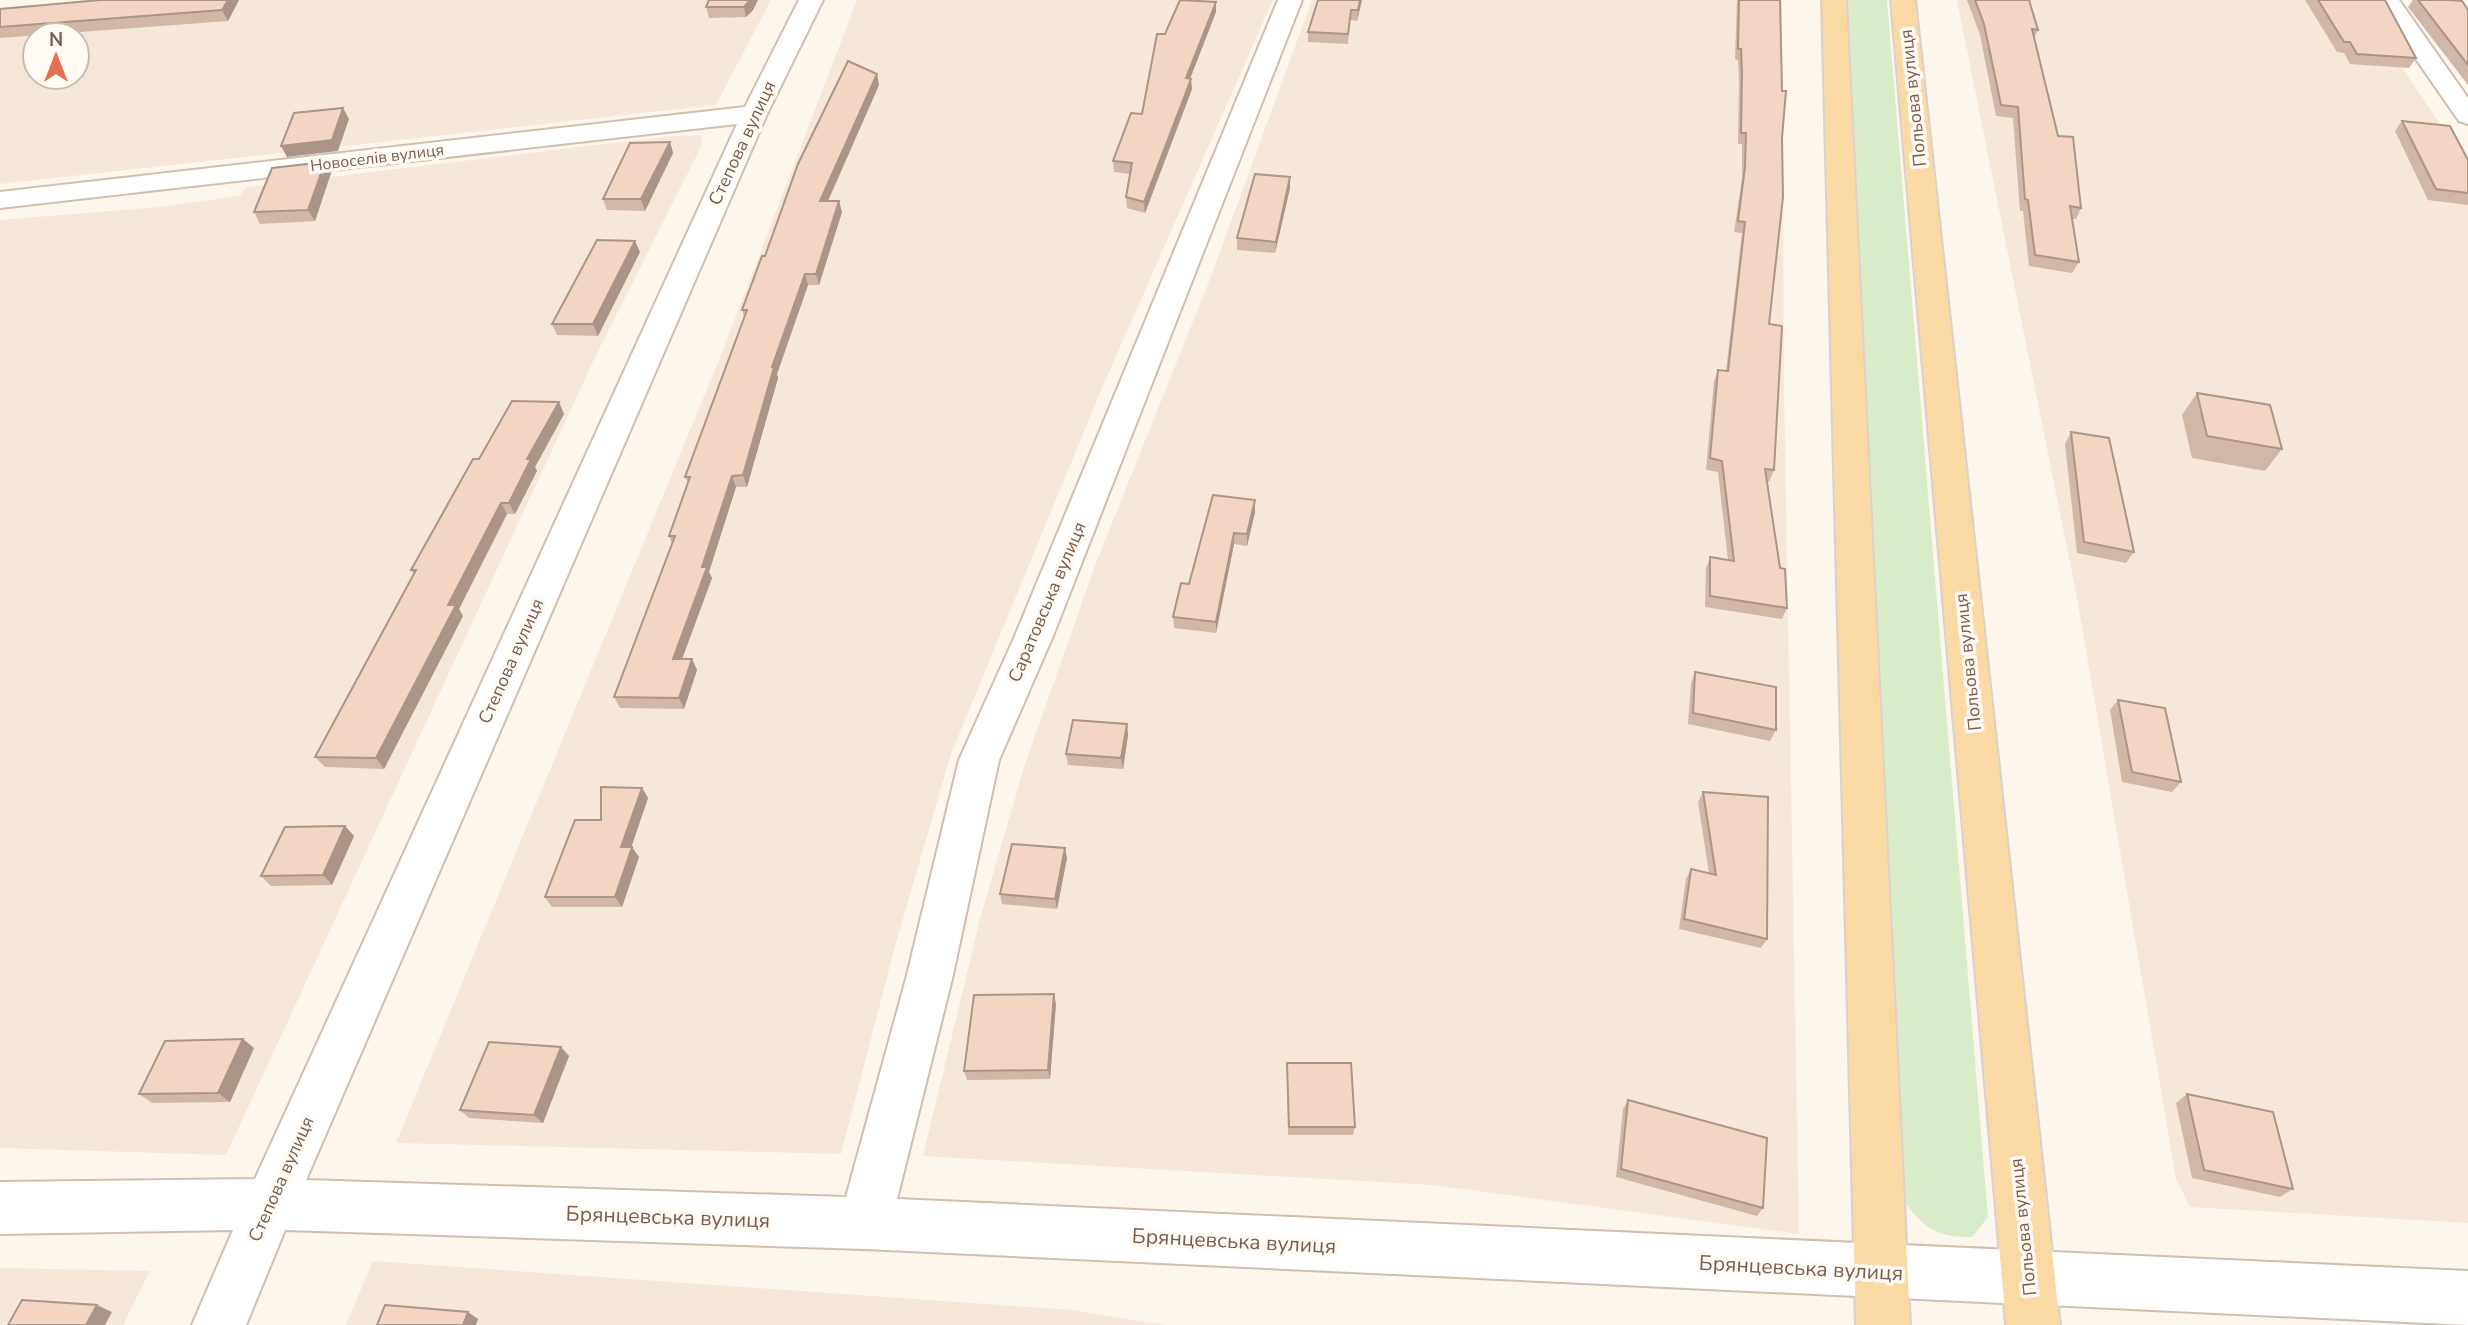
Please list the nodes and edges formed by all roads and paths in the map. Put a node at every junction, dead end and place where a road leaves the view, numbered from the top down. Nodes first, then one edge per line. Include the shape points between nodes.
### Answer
1 (811, 0) edge
2 (1290, 0) edge
3 (1834, 0) edge
4 (1903, 0) edge
5 (2387, 0) edge
6 (754, 114) junction
7 (2468, 116) edge
8 (0, 200) edge
9 (270, 1204) junction
10 (0, 1208) edge
11 (866, 1223) junction
12 (1881, 1272) junction
13 (2468, 1298) edge
14 (2030, 1302) edge
15 (219, 1325) edge
16 (1883, 1325) edge

1 - 6 street, Степова вулиця
2 - 11 street, Саратовська вулиця via 1034,636 979,760
3 - 12 main road
4 - 14 main road, Польова вулиця
5 - 7 street
6 - 8 street, Новоселів вулиця
6 - 9 street, Степова вулиця
9 - 10 street, Брянцевська вулиця
9 - 11 street, Брянцевська вулиця
9 - 15 street, Степова вулиця
11 - 12 street, Брянцевська вулиця
12 - 14 street, Брянцевська вулиця
12 - 16 main road
13 - 14 street, Брянцевська вулиця

